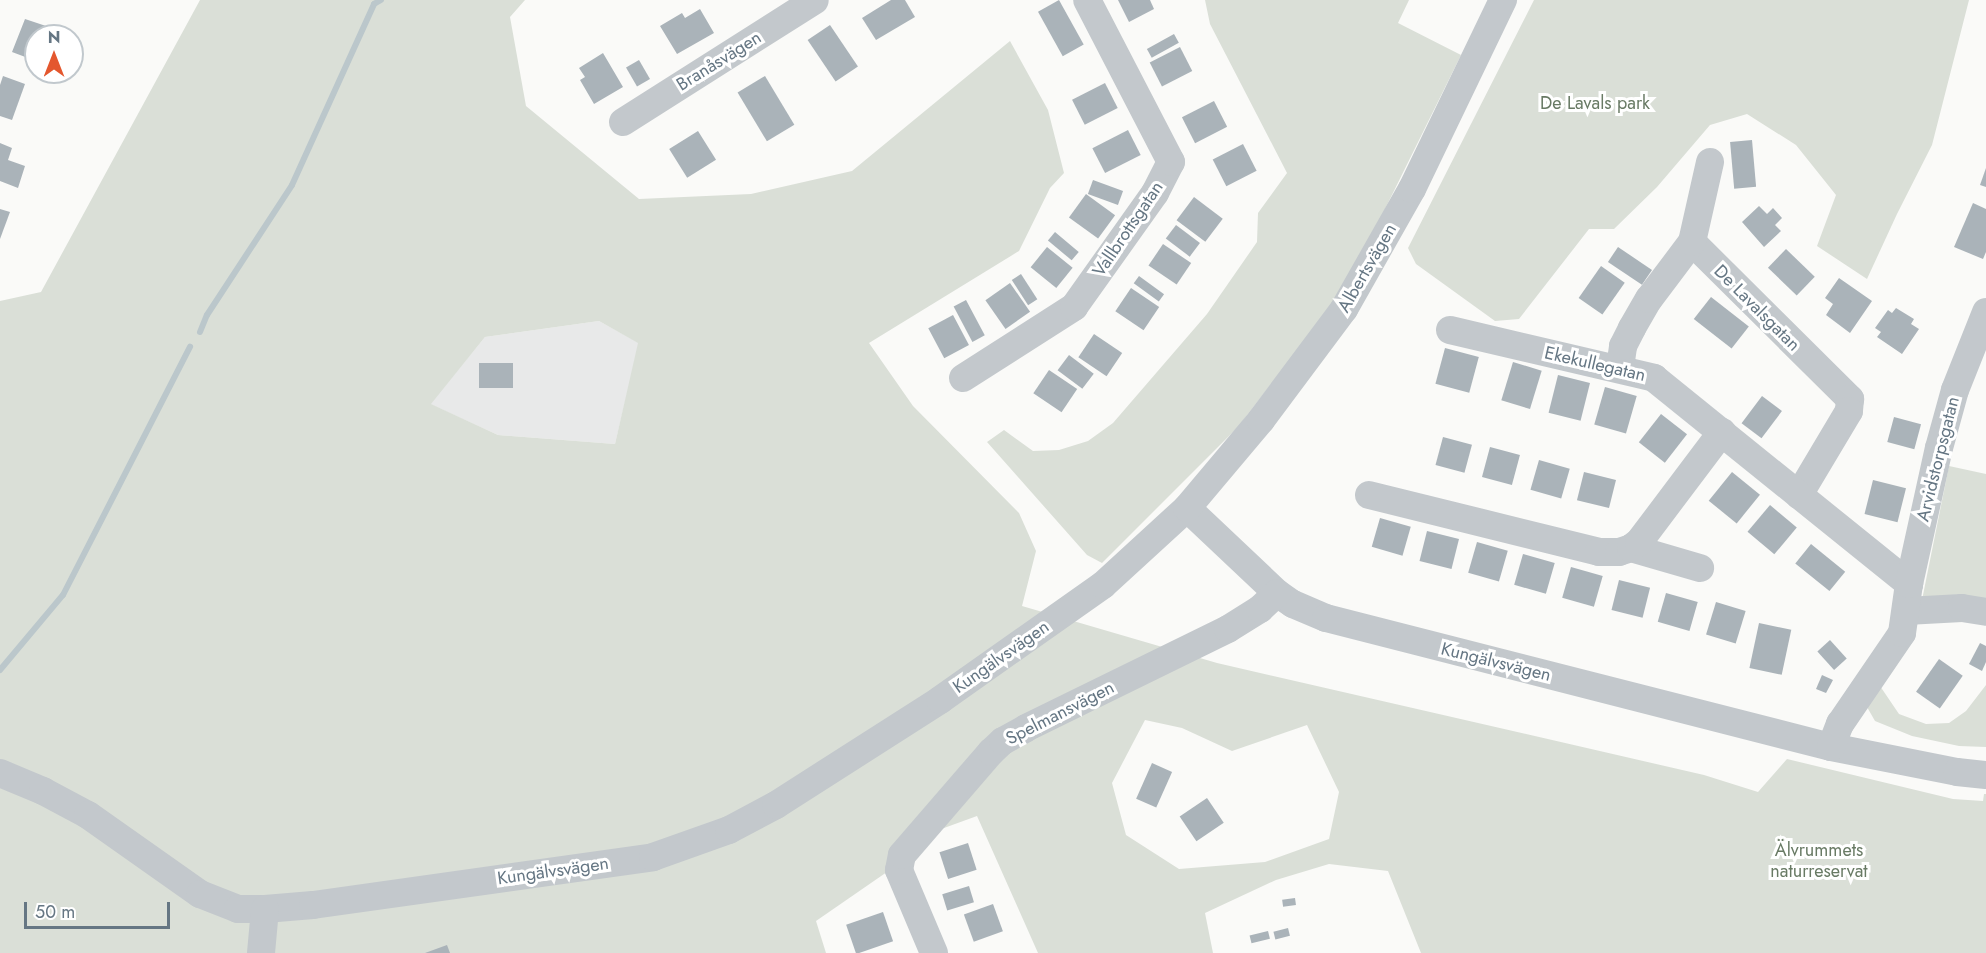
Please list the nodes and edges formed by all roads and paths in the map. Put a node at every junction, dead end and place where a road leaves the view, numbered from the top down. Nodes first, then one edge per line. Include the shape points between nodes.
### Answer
1 (815, 0) edge
2 (1087, 0) edge
3 (1503, 0) edge
4 (623, 122) dead end
5 (1710, 162) dead end
6 (1692, 242) junction
7 (1986, 312) edge
8 (1450, 330) dead end
9 (1620, 368) junction
10 (963, 378) dead end
11 (1722, 432) junction
12 (1369, 495) dead end
13 (1798, 495) junction
14 (1187, 508) junction
15 (1631, 548) junction
16 (1700, 568) dead end
17 (1277, 593) junction
18 (1908, 597) junction
19 (1986, 612) edge
20 (1831, 747) junction
21 (0, 773) edge
22 (1986, 775) edge
23 (265, 909) junction
24 (261, 953) edge
25 (934, 953) edge

1 - 4 street, Branåsvägen
2 - 10 street, Vallbrottsgatan via 1171,162 1155,193 1074,307
3 - 14 street, Albertsvägen via 1412,189 1344,309 1261,420
5 - 6 street
6 - 9 street via 1632,328 1623,346
6 - 13 street, De Lavalsgatan via 1850,399 1849,411
7 - 18 street, Arvidstorpsgatan via 1951,402 1926,498
8 - 9 street, Ekekullegatan
9 - 11 street, Ekekullegatan via 1654,378
11 - 13 street, Ekekullegatan
11 - 15 street
12 - 15 street via 1599,552
13 - 18 street, Ekekullegatan
14 - 17 street, Kungälvsvägen
14 - 23 street, Kungälvsvägen via 1103,585 931,706 776,805 729,830 653,857
15 - 16 street
17 - 20 street, Kungälvsvägen via 1326,618
17 - 25 street, Spelmansvägen via 1228,629 1026,728 991,752 902,855 899,870
18 - 19 street
18 - 20 street, Arvidstorpsgatan via 1902,633 1840,724
20 - 22 street, Kungälvsvägen
21 - 23 street, Kungälvsvägen via 87,815 200,894 238,909
23 - 24 street

